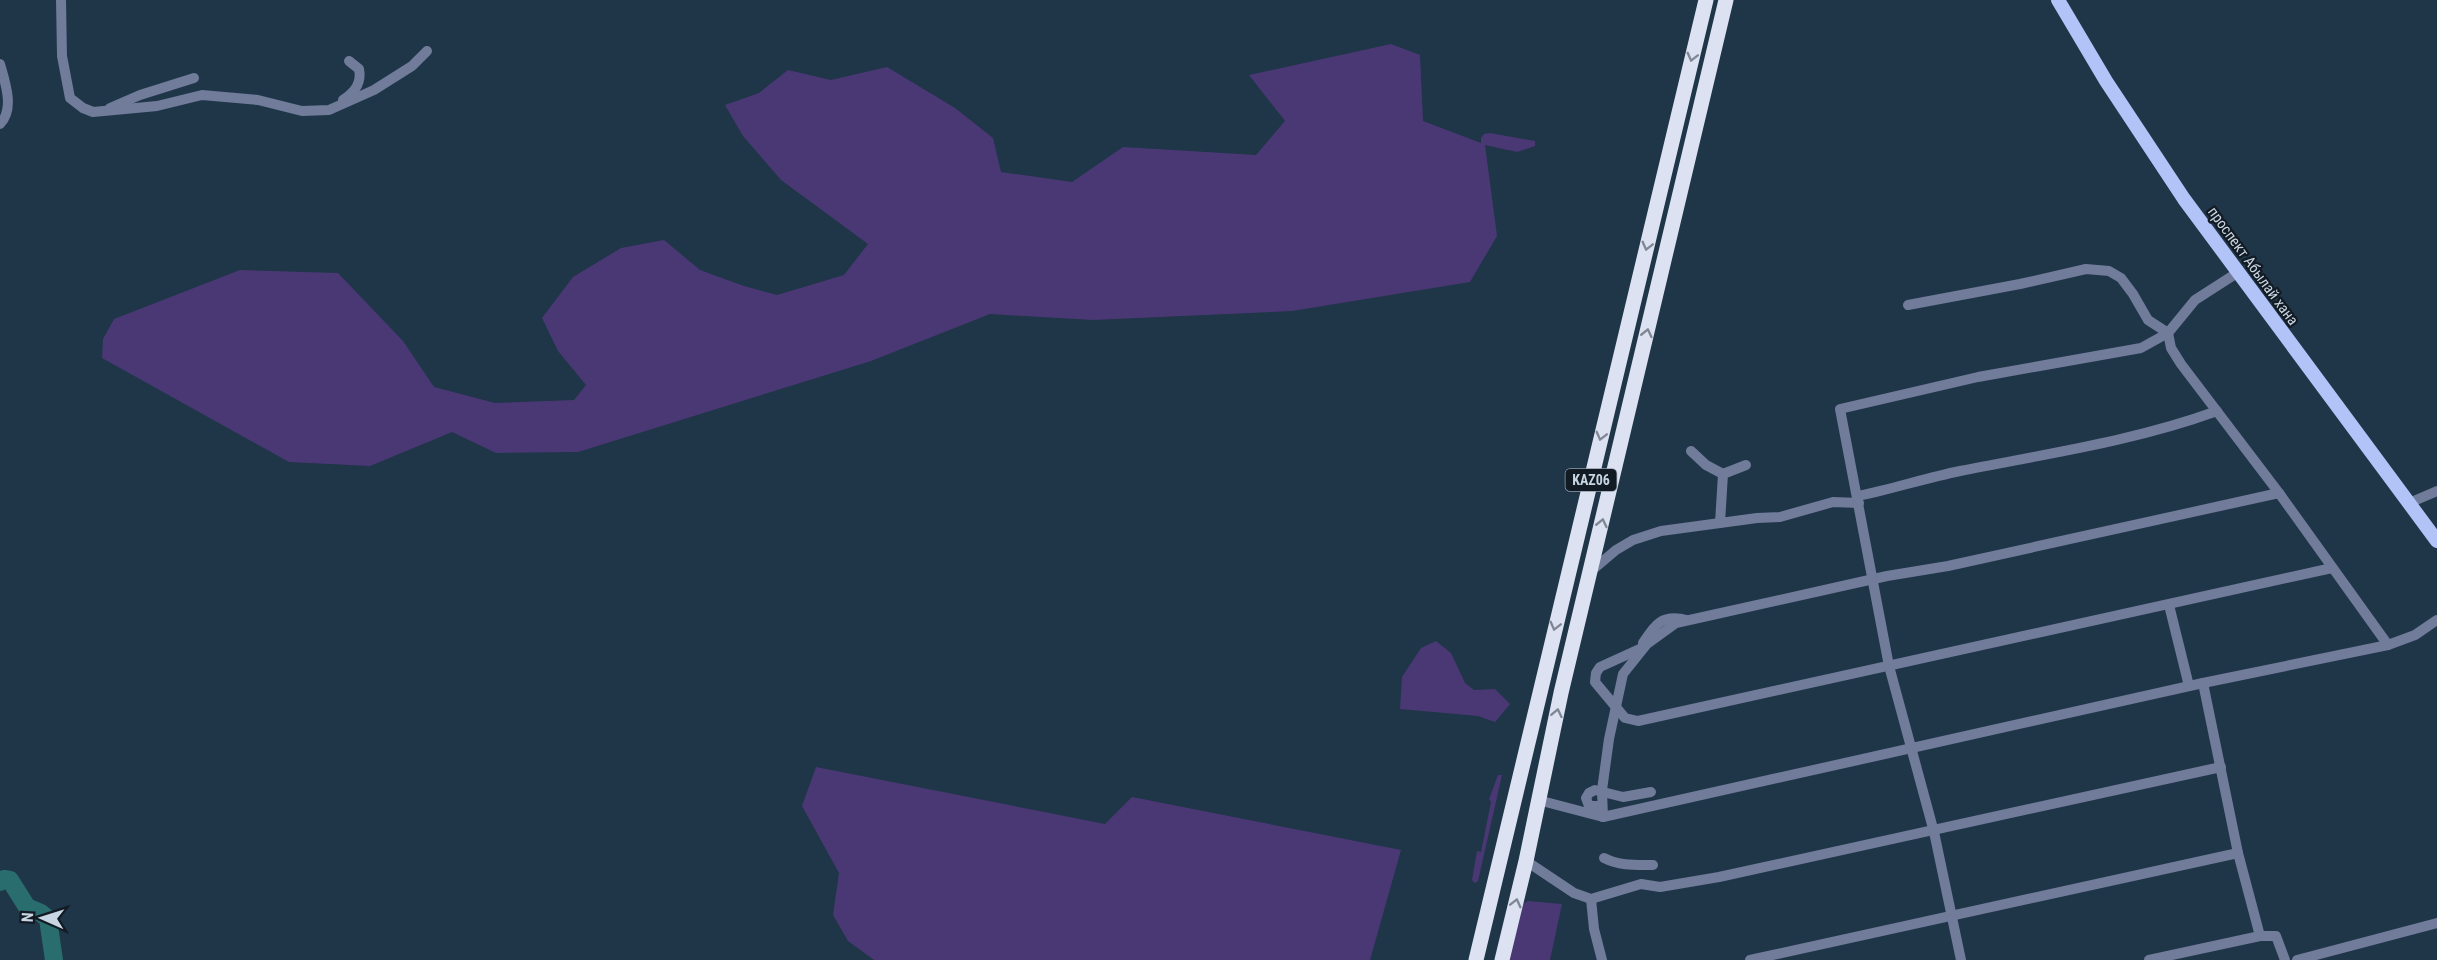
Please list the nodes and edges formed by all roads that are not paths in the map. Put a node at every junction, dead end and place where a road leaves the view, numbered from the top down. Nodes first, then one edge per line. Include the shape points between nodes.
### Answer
1 (61, 0) edge
2 (1706, 0) edge
3 (1726, 0) edge
4 (2058, 0) edge
5 (427, 51) dead end
6 (349, 61) dead end
7 (0, 64) edge
8 (194, 78) dead end
9 (331, 110) junction
10 (102, 112) junction
11 (0, 124) edge
12 (2237, 273) junction
13 (1908, 305) dead end
14 (2168, 333) junction
15 (2217, 411) junction
16 (1691, 451) dead end
17 (1746, 465) dead end
18 (1723, 474) junction
19 (2437, 491) edge
20 (2279, 493) junction
21 (1858, 499) junction
22 (2409, 503) junction
23 (1720, 522) junction
24 (2437, 541) edge
25 (2332, 568) junction
26 (1590, 572) junction
27 (1873, 579) junction
28 (2169, 605) junction
29 (2437, 620) edge
30 (2388, 645) junction
31 (1644, 647) junction
32 (1889, 666) junction
33 (2203, 683) junction
34 (2189, 686) junction
35 (1615, 709) junction
36 (1913, 747) junction
37 (2221, 767) junction
38 (1602, 792) junction
39 (1651, 792) dead end
40 (1538, 800) junction
41 (1603, 812) junction
42 (1934, 832) junction
43 (2238, 853) junction
44 (1604, 858) dead end
45 (1526, 861) junction
46 (1653, 865) dead end
47 (1630, 866) junction
48 (1660, 887) junction
49 (1591, 899) junction
50 (1952, 915) junction
51 (2437, 923) edge
52 (2260, 936) junction
53 (1476, 960) edge
54 (1502, 960) edge
55 (1602, 960) edge
56 (1750, 960) edge
57 (1961, 960) edge
58 (2149, 960) edge
59 (2285, 960) edge
60 (2297, 960) edge

1 - 10 street via 62,57 70,98 83,108
2 -> 53 highway, KАZ06
26 -> 3 highway, KАZ06
4 - 12 main road, проспект Абылай хана via 2112,90
5 - 9 street via 382,85
6 - 9 street via 359,69 357,87
7 - 11 street via 8,110
8 - 10 street
9 - 10 street via 302,111 258,100 202,95 157,106
12 - 14 street via 2194,300
12 - 22 main road, проспект Абылай хана
13 - 14 street via 2086,268 2109,271 2121,278 2148,320
14 - 15 street via 2171,348 2181,364
14 - 21 street via 2141,348 1978,377 1840,409
15 - 20 street
15 - 21 street via 2151,431 1958,472
16 - 18 street
17 - 18 street
18 - 23 street
19 - 22 street
20 - 25 street
20 - 27 street
21 - 23 street via 1780,517
21 - 27 street
22 - 24 main road, проспект Абылай хана
23 - 26 street via 1661,531 1633,540
25 - 28 street
25 - 30 street
40 -> 26 highway, KАZ06
27 - 31 street via 1676,623
27 - 32 street
28 - 32 street
28 - 34 street
29 - 30 street via 2415,635
30 - 33 street
31 - 35 street via 1623,674
31 - 35 street via 1600,667 1596,673 1595,682
32 - 35 street via 1638,721 1624,718
32 - 36 street
33 - 34 street
33 - 37 street
34 - 36 street
35 - 38 street
36 - 41 street
36 - 42 street
37 - 42 street
37 - 43 street
38 - 39 street via 1623,797
38 - 41 street
38 - 41 street via 1589,792 1586,798 1589,806
40 - 41 street
40 - 45 highway, KАZ06
42 - 48 street
42 - 50 street
43 - 50 street
43 - 52 street
44 - 47 street
45 - 49 street via 1574,893
54 -> 45 highway, KАZ06
46 - 47 street
47 - 48 street
48 - 49 street via 1641,884
49 - 55 street
50 - 56 street
50 - 57 street
51 - 60 street
52 - 58 street
52 - 59 street via 2276,936

